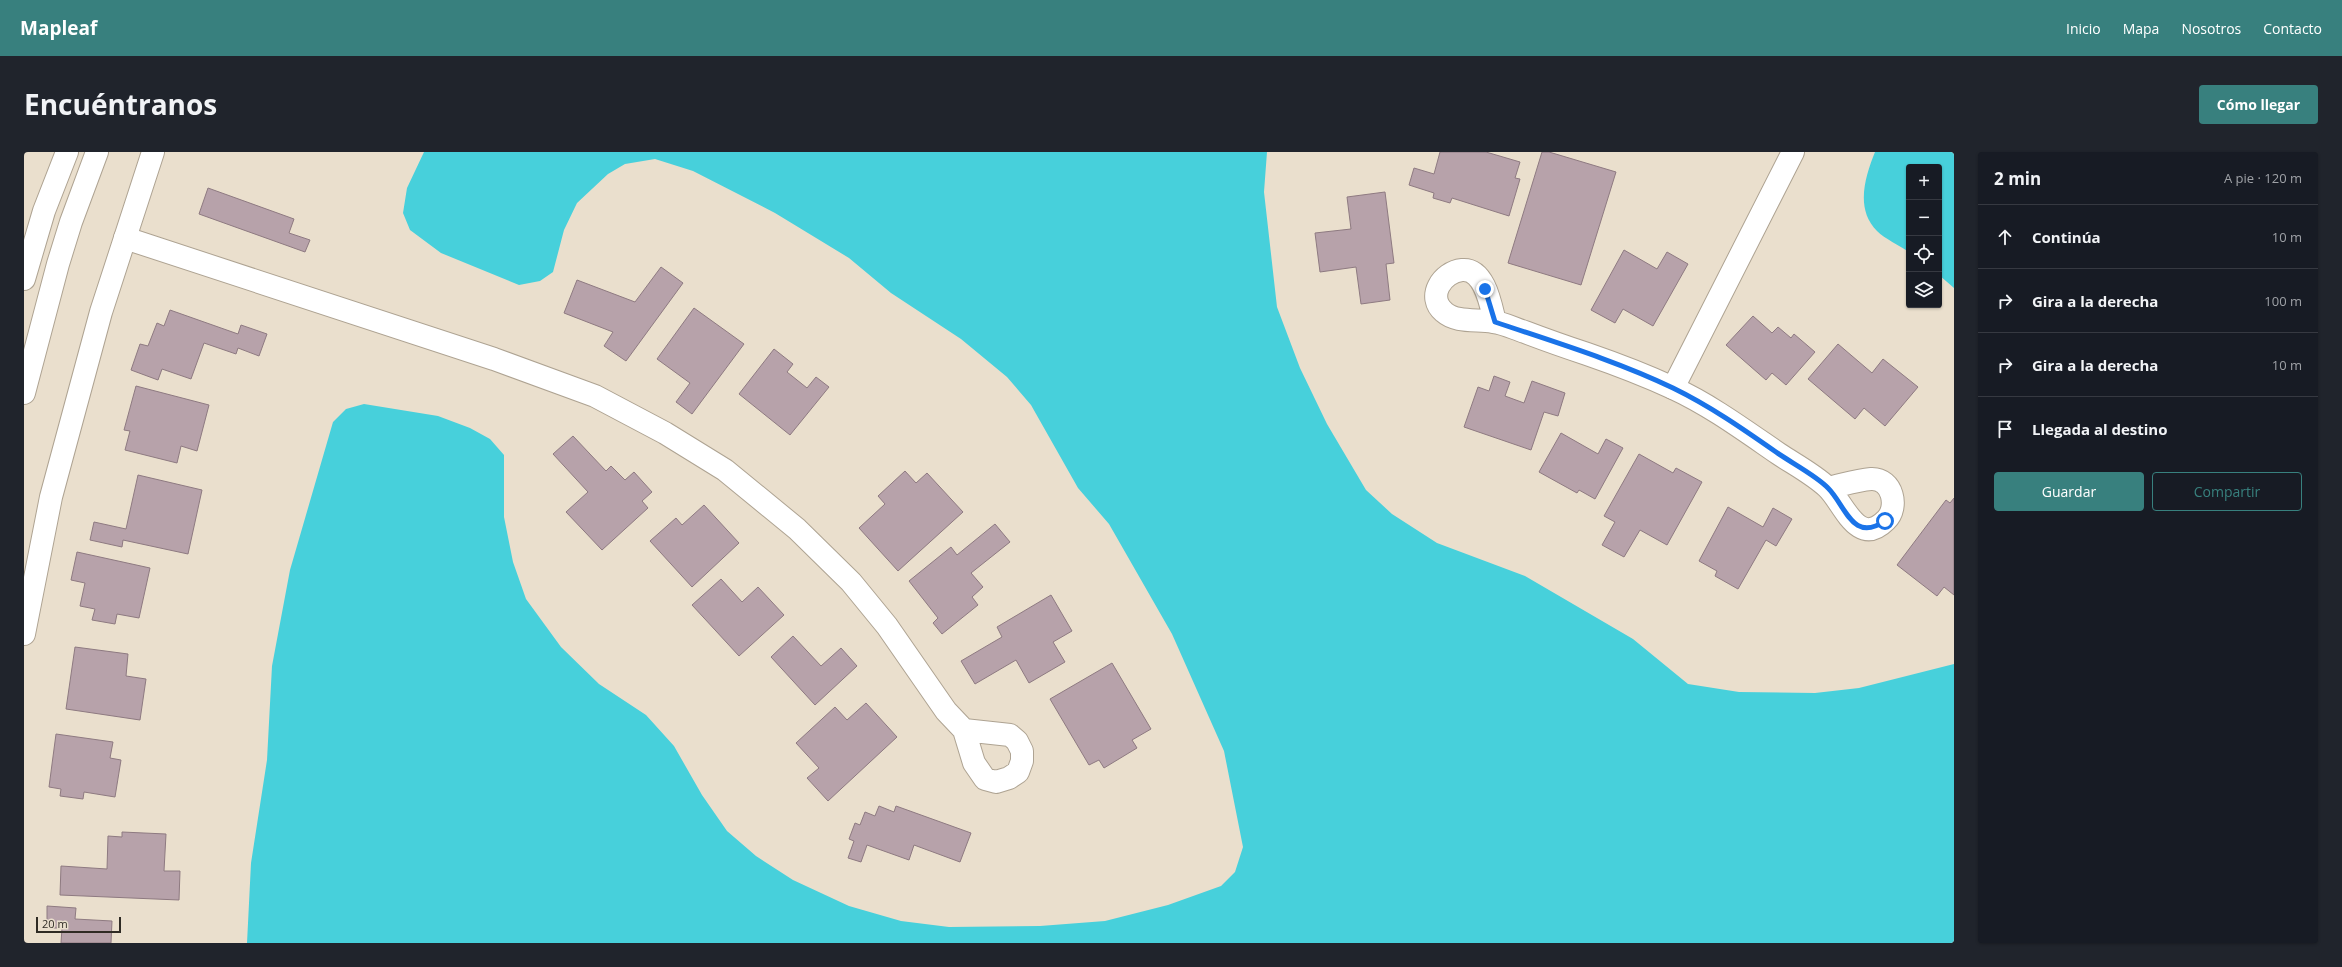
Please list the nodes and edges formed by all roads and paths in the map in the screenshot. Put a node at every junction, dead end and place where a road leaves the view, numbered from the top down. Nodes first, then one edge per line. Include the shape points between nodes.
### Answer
1 (67, 152) edge
2 (97, 152) edge
3 (153, 152) edge
4 (1793, 152) edge
5 (125, 238) junction
6 (24, 279) edge
7 (1495, 322) dead end
8 (1673, 388) junction
9 (24, 393) edge
10 (1828, 488) dead end
11 (24, 634) edge
12 (964, 730) dead end

1 - 6 street via 44,211
2 - 9 street via 58,264
3 - 5 street
4 - 8 street
5 - 11 street via 101,312 51,497
5 - 12 street via 494,359 595,396 666,433 725,470 802,534 851,582 883,621 946,711
7 - 8 street
8 - 10 street via 1722,415

